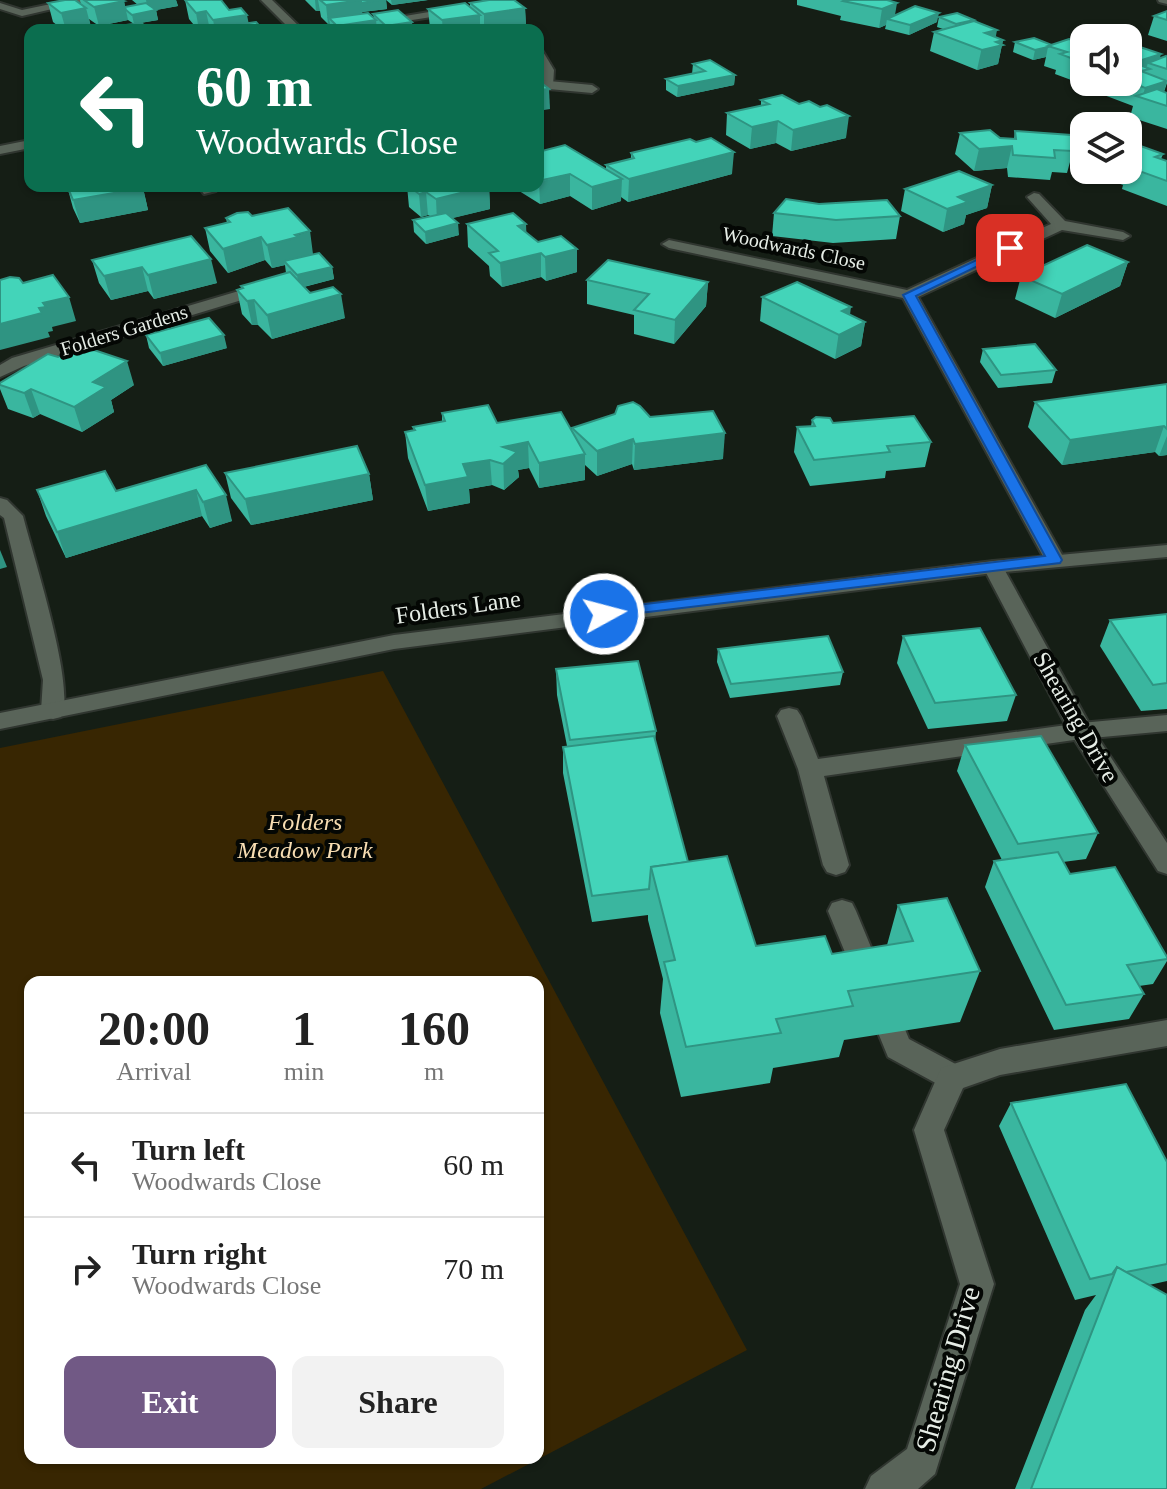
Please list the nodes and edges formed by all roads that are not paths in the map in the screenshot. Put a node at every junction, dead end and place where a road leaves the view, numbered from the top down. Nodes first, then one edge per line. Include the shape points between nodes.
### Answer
1 (86, 0) edge
2 (266, 0) edge
3 (0, 6) edge
4 (479, 7) edge
5 (400, 19) junction
6 (291, 24) edge
7 (367, 24) edge
8 (406, 24) edge
9 (544, 63) edge
10 (544, 81) edge
11 (544, 84) edge
12 (592, 89) dead end
13 (24, 145) edge
14 (0, 150) edge
15 (117, 192) edge
16 (95, 196) edge
17 (1034, 197) dead end
18 (1060, 225) junction
19 (1123, 236) dead end
20 (669, 244) dead end
21 (249, 293) edge
22 (909, 295) junction
23 (0, 372) edge
24 (0, 504) edge
25 (1167, 551) edge
26 (1055, 560) junction
27 (993, 567) junction
28 (53, 711) junction
29 (789, 716) dead end
30 (0, 721) edge
31 (1167, 723) edge
32 (1081, 731) junction
33 (810, 769) junction
34 (1167, 864) edge
35 (836, 865) dead end
36 (842, 911) dead end
37 (1167, 1033) edge
38 (952, 1078) junction
39 (884, 1489) edge

1 - 3 street via 24,17
2 - 6 street
4 - 5 street
5 - 7 street
5 - 8 street
9 - 10 street
11 - 12 street
13 - 14 street
15 - 16 street
17 - 18 street
18 - 19 street
18 - 22 street
20 - 22 street, Woodwards Close
21 - 23 street, Folders Gardens via 18,362
22 - 26 street
24 - 28 street via 13,516 54,680
25 - 26 street, Folders Lane
26 - 27 street, Folders Lane
27 - 28 street, Folders Lane via 394,642
27 - 32 street, Shearing Drive
28 - 30 street, Folders Lane
29 - 33 street
31 - 32 street
32 - 33 street
32 - 34 street, Shearing Drive
33 - 35 street
36 - 38 street via 898,1048
37 - 38 street via 1000,1062
38 - 39 street, Shearing Drive via 929,1130 977,1284 922,1461

